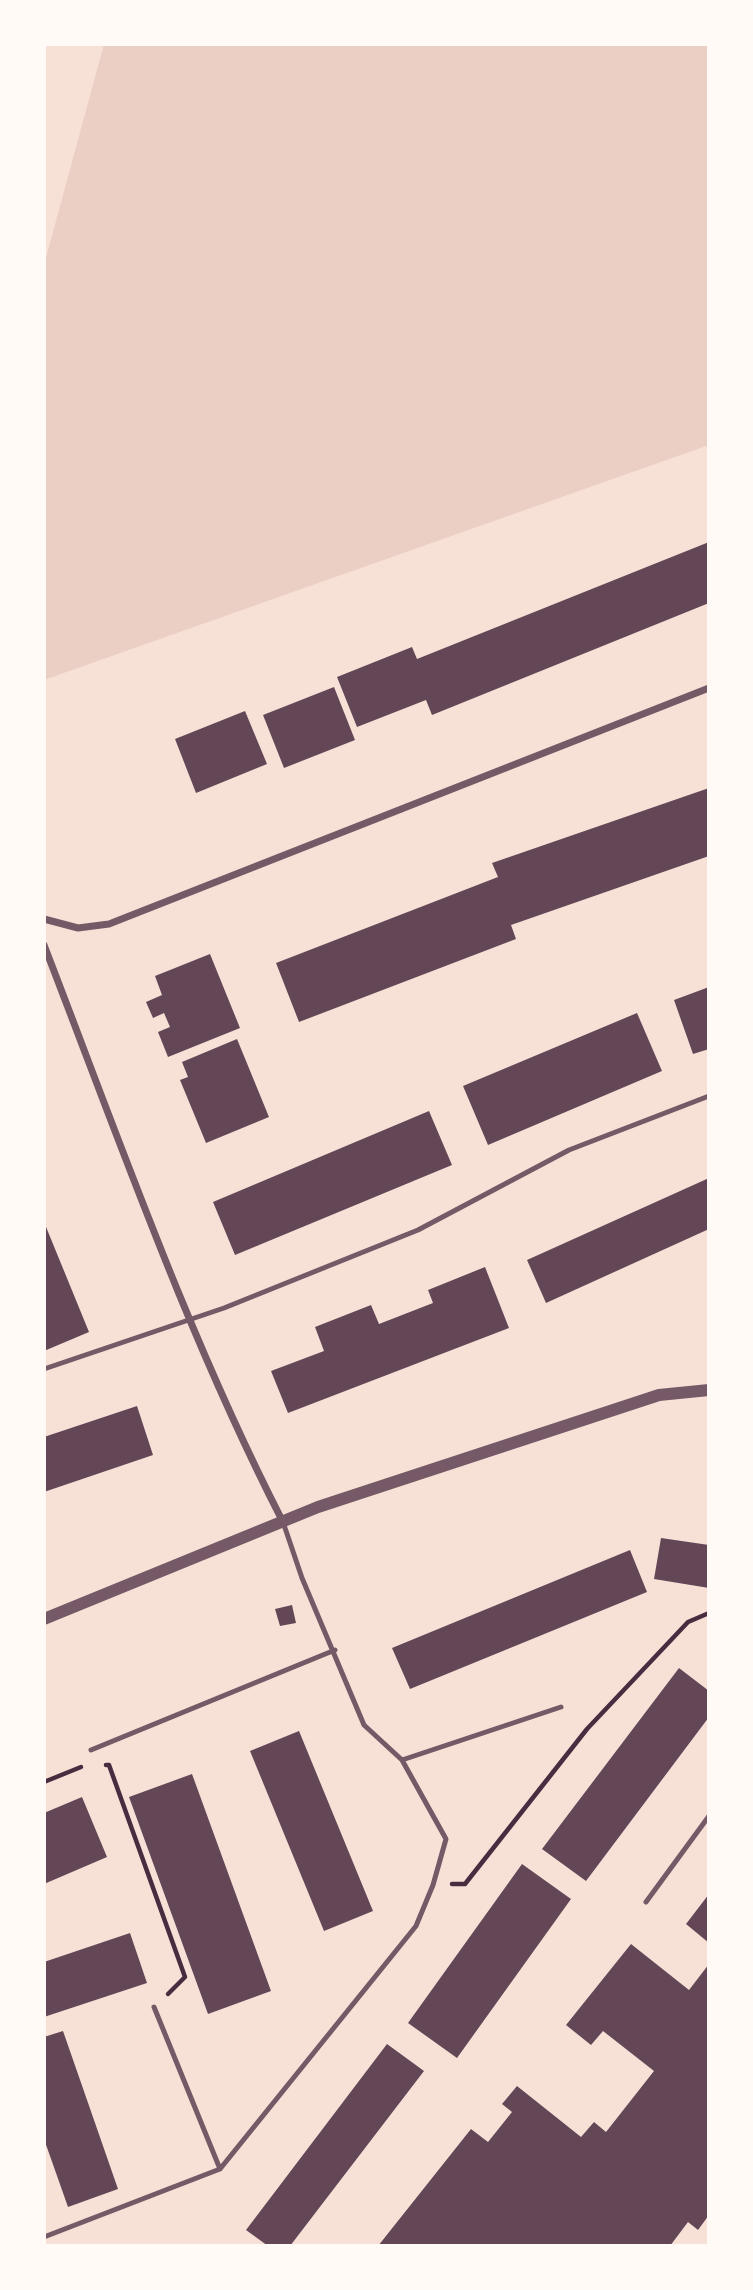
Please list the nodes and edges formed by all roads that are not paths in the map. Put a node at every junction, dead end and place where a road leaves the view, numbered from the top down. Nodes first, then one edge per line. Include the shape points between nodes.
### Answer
1 (709, 688) edge
2 (44, 919) edge
3 (44, 945) edge
4 (709, 1096) edge
5 (188, 1319) junction
6 (44, 1369) edge
7 (709, 1390) edge
8 (283, 1522) junction
9 (44, 1619) edge
10 (335, 1650) junction
11 (561, 1707) dead end
12 (91, 1750) road end
13 (402, 1760) junction
14 (709, 1815) edge
15 (646, 1902) dead end
16 (154, 2007) road end
17 (220, 2169) junction
18 (44, 2236) edge

1 - 2 street via 109,924 78,928
3 - 5 street
4 - 5 lane via 569,1150 418,1230
5 - 6 lane
5 - 8 street
7 - 8 street via 659,1395
8 - 9 street
8 - 10 lane
10 - 12 lane
10 - 13 lane via 364,1725
11 - 13 lane
13 - 17 lane via 446,1839 416,1926
14 - 15 lane
16 - 17 lane
17 - 18 lane

